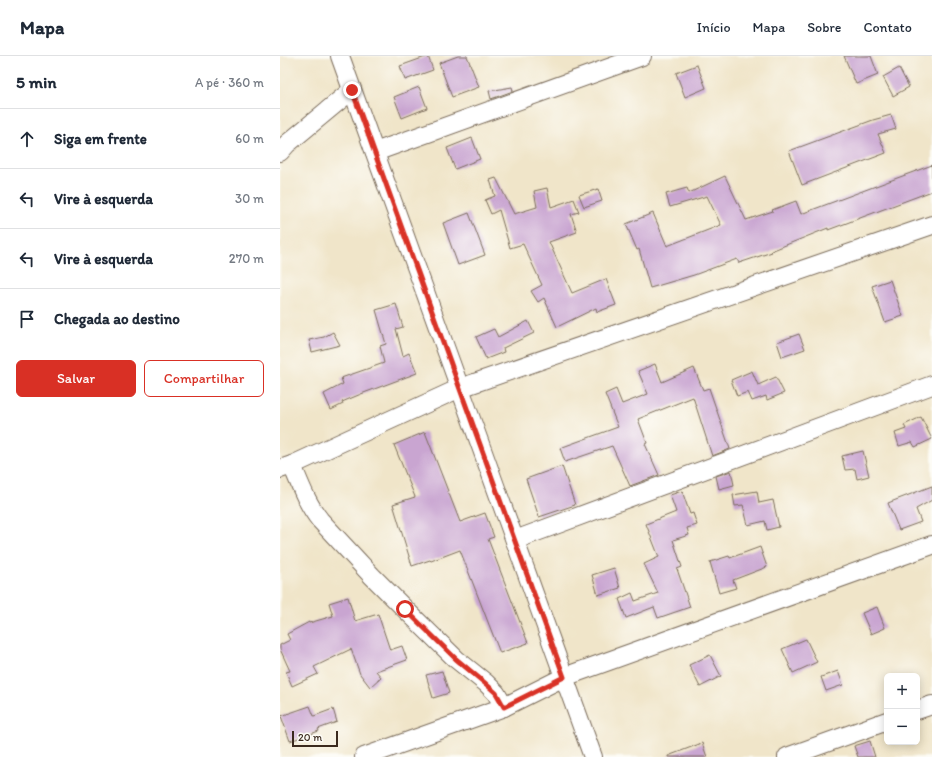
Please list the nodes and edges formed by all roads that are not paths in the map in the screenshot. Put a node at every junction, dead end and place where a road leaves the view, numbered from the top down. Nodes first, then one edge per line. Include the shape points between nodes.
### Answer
1 (340, 56) edge
2 (642, 56) edge
3 (352, 90) junction
4 (280, 152) edge
5 (375, 152) junction
6 (932, 225) edge
7 (932, 385) edge
8 (460, 388) junction
9 (286, 467) edge
10 (515, 540) junction
11 (932, 545) edge
12 (564, 677) junction
13 (932, 705) edge
14 (504, 707) junction
15 (920, 709) edge
16 (884, 722) edge
17 (364, 757) edge
18 (593, 757) edge
19 (787, 757) edge

1 - 3 street
2 - 5 street
3 - 4 street via 286,144
3 - 5 street
5 - 8 street
6 - 8 street
7 - 10 street
8 - 9 street
8 - 10 street
9 - 14 street via 320,520 405,609 456,659 496,693
10 - 12 street
11 - 12 street
12 - 14 street
12 - 18 street
13 - 15 street
14 - 17 street
16 - 19 street

